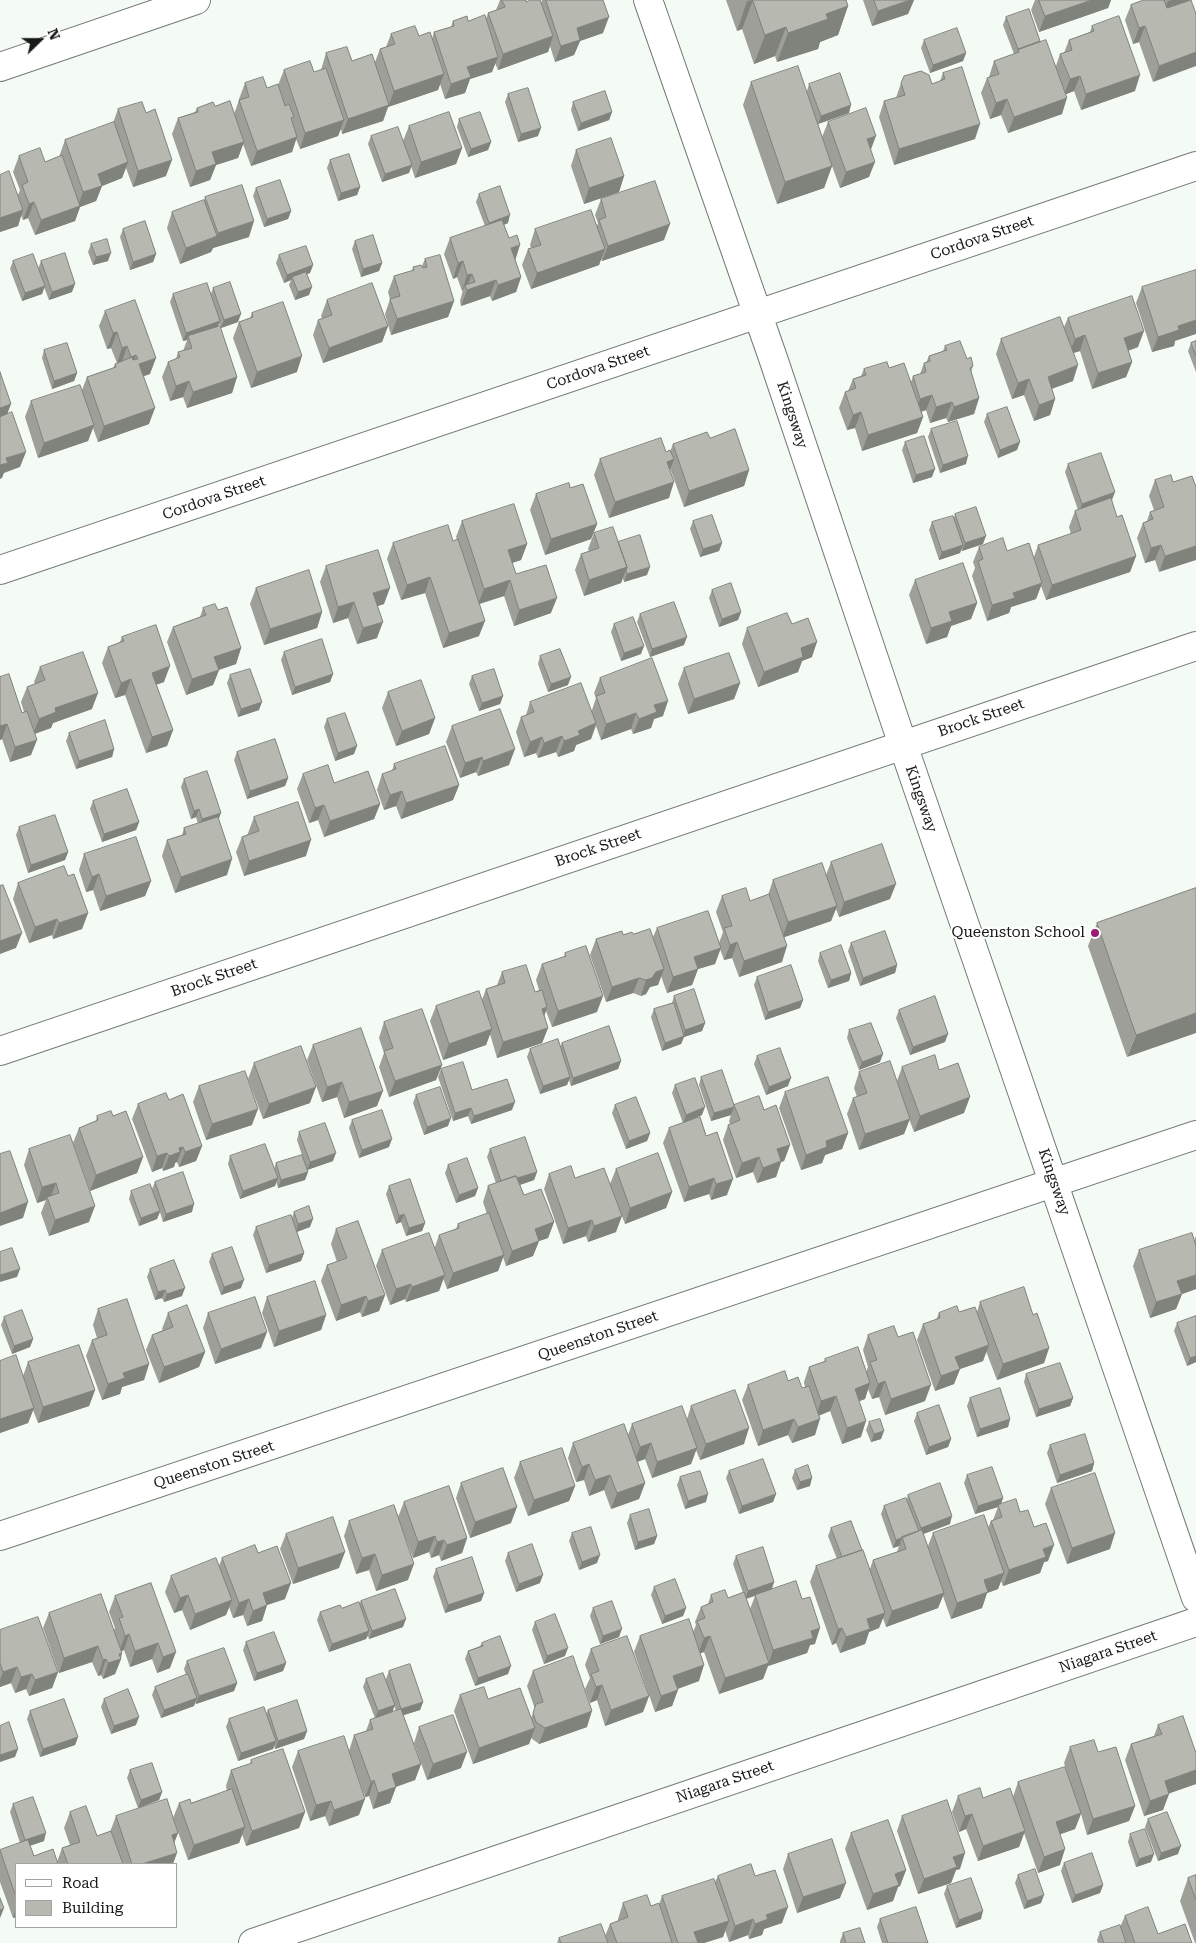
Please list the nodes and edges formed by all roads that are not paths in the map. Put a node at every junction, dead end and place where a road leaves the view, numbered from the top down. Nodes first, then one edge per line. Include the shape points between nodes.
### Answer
1 (196, 0) edge
2 (648, 0) edge
3 (0, 66) edge
4 (1196, 166) edge
5 (758, 314) junction
6 (0, 570) edge
7 (1196, 646) edge
8 (902, 745) junction
9 (0, 1051) edge
10 (1196, 1135) edge
11 (1054, 1183) junction
12 (0, 1536) edge
13 (1196, 1598) edge
14 (1196, 1622) edge
15 (253, 1943) edge

1 - 3 street
2 - 5 street, Kingsway
4 - 5 street, Cordova Street
5 - 6 street, Cordova Street
5 - 8 street, Kingsway
7 - 8 street, Brock Street
8 - 9 street, Brock Street
8 - 11 street, Kingsway
10 - 11 street, Queenston Street
11 - 12 street, Queenston Street
11 - 13 street, Kingsway
14 - 15 street, Niagara Street

